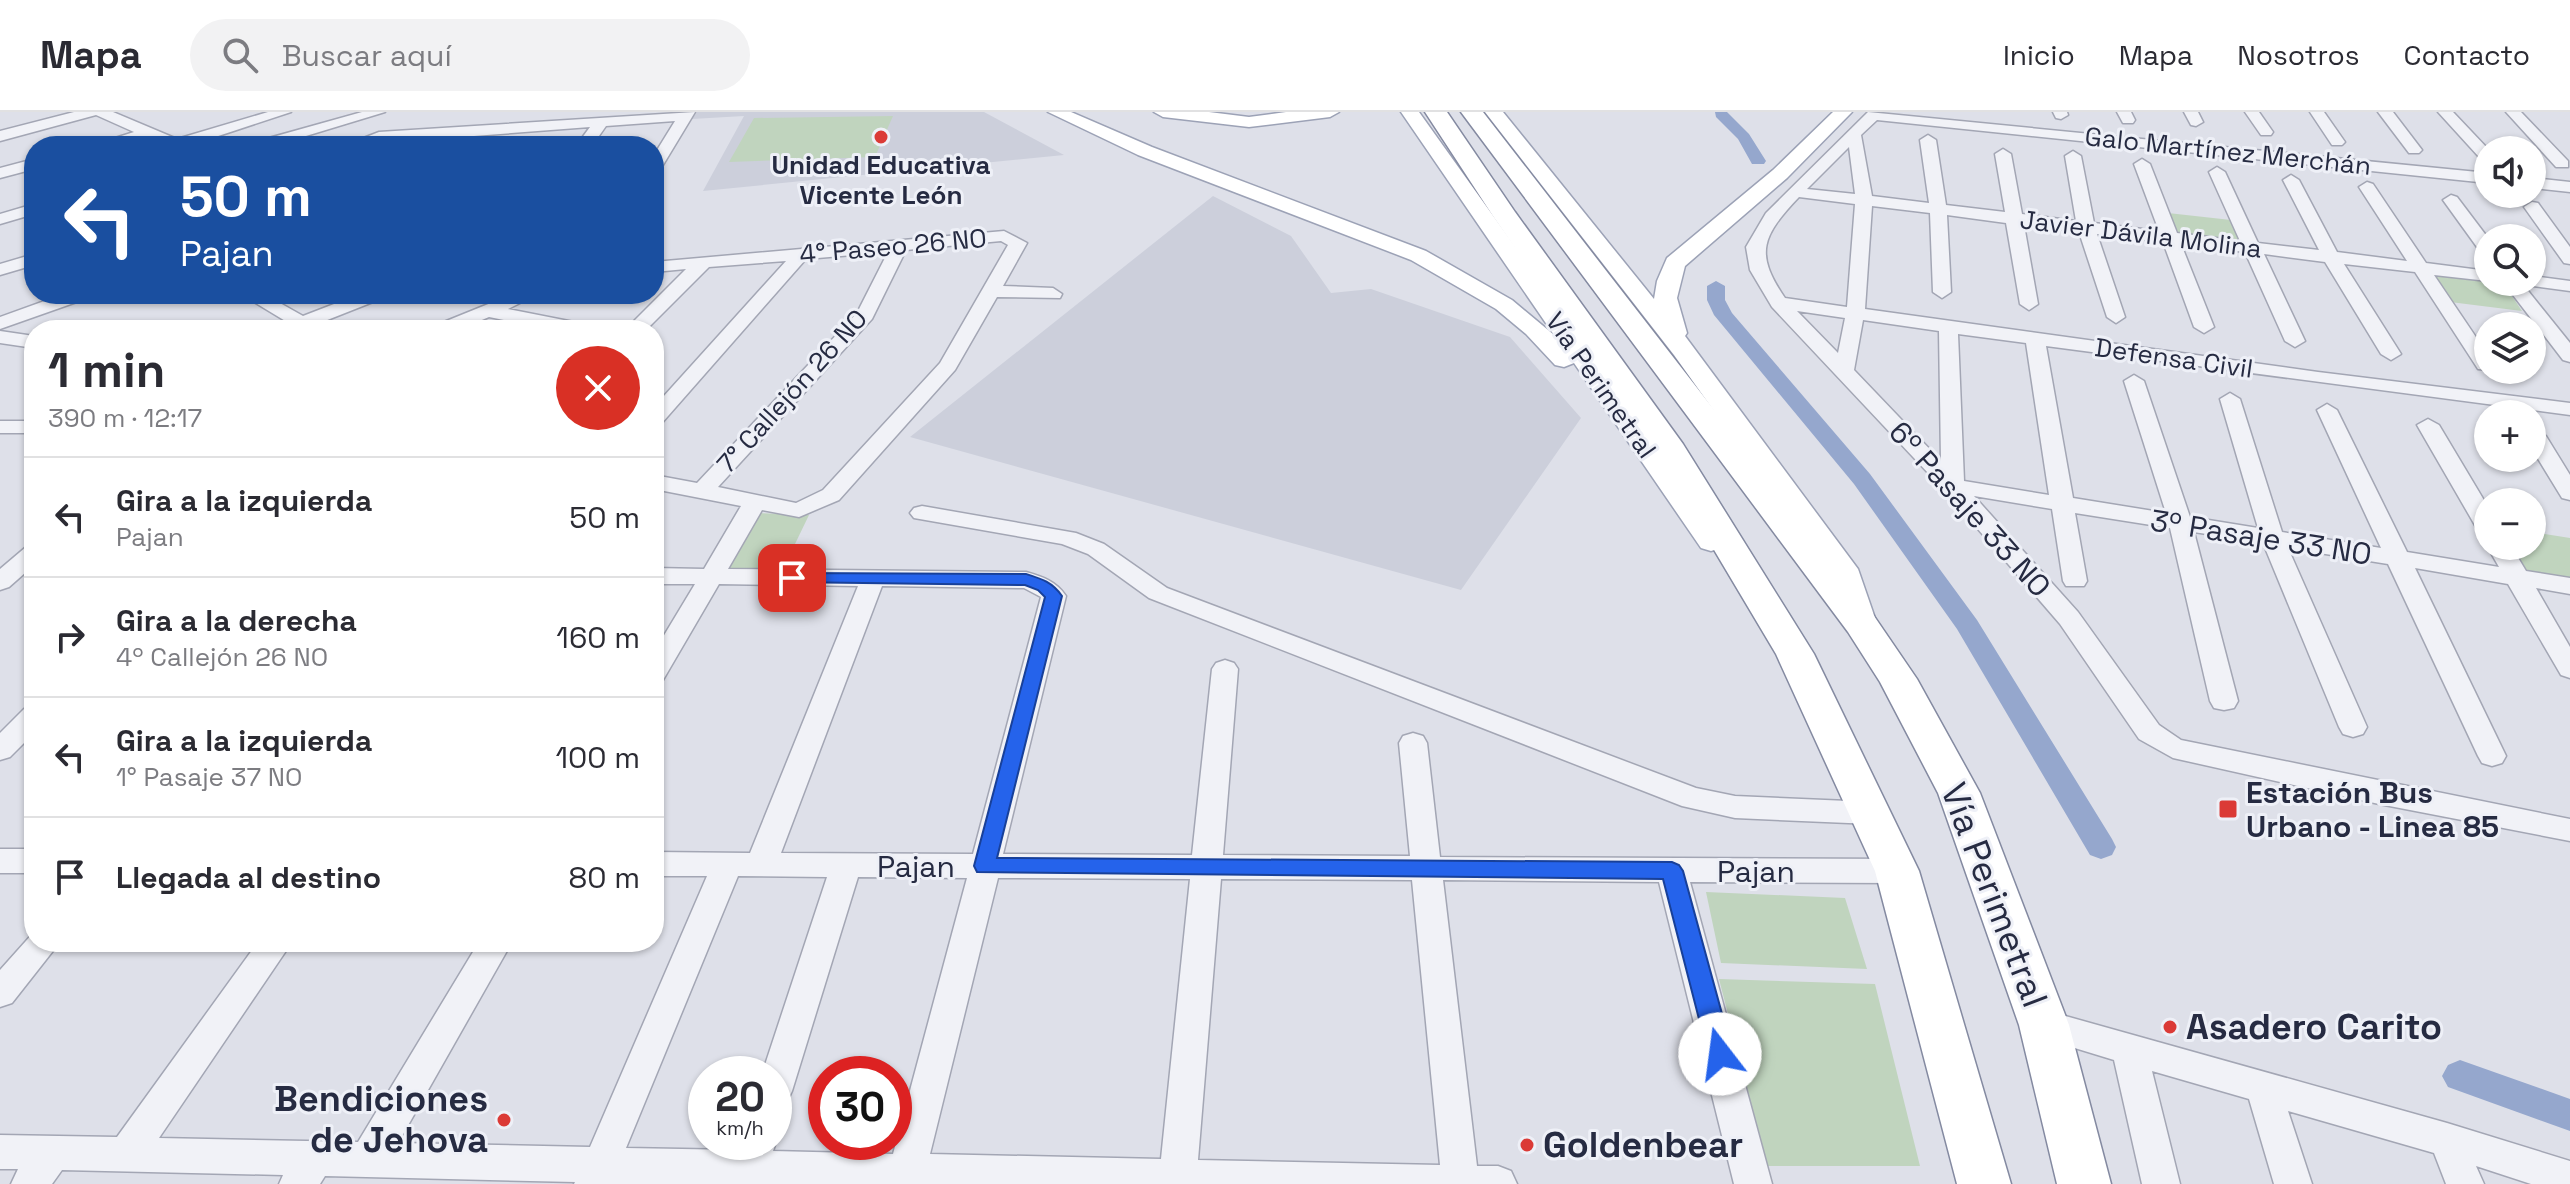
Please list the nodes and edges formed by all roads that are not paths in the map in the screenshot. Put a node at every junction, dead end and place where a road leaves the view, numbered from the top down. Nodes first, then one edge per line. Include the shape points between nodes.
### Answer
1 (91, 112) edge
2 (101, 112) edge
3 (284, 112) edge
4 (378, 112) edge
5 (530, 112) edge
6 (1057, 112) edge
7 (1163, 112) edge
8 (1330, 112) edge
9 (1410, 112) edge
10 (1436, 112) edge
11 (1472, 112) edge
12 (1494, 112) edge
13 (1843, 112) edge
14 (2252, 112) edge
15 (2317, 112) edge
16 (2385, 112) edge
17 (2445, 112) edge
18 (2513, 112) edge
19 (1875, 113) edge
20 (687, 114) edge
21 (1924, 116) edge
22 (2128, 119) edge
23 (1994, 120) edge
24 (2062, 120) edge
25 (342, 121) junction
26 (601, 122) junction
27 (2195, 122) edge
28 (517, 128) junction
29 (147, 133) junction
30 (0, 136) edge
31 (136, 136) edge
32 (155, 136) edge
33 (207, 136) edge
34 (290, 136) edge
35 (377, 136) edge
36 (394, 136) edge
37 (511, 136) edge
38 (591, 136) edge
39 (1855, 137) junction
40 (2136, 142) junction
41 (2474, 143) edge
42 (2203, 149) junction
43 (664, 151) edge
44 (2276, 156) junction
45 (2348, 164) junction
46 (24, 167) edge
47 (2429, 172) junction
48 (0, 173) edge
49 (2567, 173) edge
50 (2474, 177) edge
51 (2546, 179) edge
52 (1795, 192) junction
53 (1863, 201) junction
54 (2531, 208) edge
55 (1938, 210) junction
56 (24, 212) edge
57 (0, 219) edge
58 (2013, 219) junction
59 (2086, 227) junction
60 (2474, 231) edge
61 (2171, 238) junction
62 (900, 244) junction
63 (2254, 248) junction
64 (801, 254) junction
65 (2331, 257) junction
66 (2570, 259) edge
67 (24, 262) edge
68 (703, 263) junction
69 (664, 266) edge
70 (2422, 268) junction
71 (0, 270) edge
72 (2474, 274) edge
73 (2546, 283) edge
74 (2570, 286) edge
75 (992, 291) junction
76 (1942, 292) dead end
77 (1053, 294) dead end
78 (2523, 296) edge
79 (664, 301) edge
80 (1779, 303) junction
81 (53, 304) edge
82 (264, 304) edge
83 (350, 304) edge
84 (491, 304) edge
85 (501, 304) edge
86 (661, 304) edge
87 (2029, 304) dead end
88 (1857, 313) junction
89 (2116, 317) dead end
90 (286, 320) edge
91 (309, 320) edge
92 (460, 320) edge
93 (552, 320) edge
94 (645, 320) edge
95 (0, 323) edge
96 (1948, 326) junction
97 (2204, 327) dead end
98 (0, 337) edge
99 (2035, 339) junction
100 (24, 341) edge
101 (2295, 341) dead end
102 (2474, 348) edge
103 (1683, 350) junction
104 (2391, 354) dead end
105 (2570, 356) edge
106 (1844, 371) junction
107 (2134, 381) dead end
108 (2230, 399) dead end
109 (664, 409) edge
110 (1616, 409) junction
111 (2570, 409) edge
112 (2327, 410) dead end
113 (2428, 425) dead end
114 (0, 427) edge
115 (24, 427) edge
116 (2546, 454) edge
117 (664, 484) edge
118 (1953, 486) junction
119 (701, 492) junction
120 (2570, 493) edge
121 (755, 502) junction
122 (2474, 503) edge
123 (2063, 505) junction
124 (922, 513) dead end
125 (2180, 522) junction
126 (2272, 537) junction
127 (2398, 560) junction
128 (2508, 560) edge
129 (664, 576) edge
130 (711, 577) junction
131 (873, 578) junction
132 (2519, 578) junction
133 (2075, 581) dead end
134 (2570, 586) edge
135 (1861, 624) junction
136 (1795, 654) junction
137 (664, 657) edge
138 (1225, 669) dead end
139 (2570, 669) edge
140 (2224, 701) dead end
141 (24, 726) edge
142 (2353, 727) dead end
143 (1413, 743) dead end
144 (0, 750) edge
145 (2492, 756) dead end
146 (1872, 813) junction
147 (2570, 830) edge
148 (0, 861) edge
149 (24, 861) edge
150 (664, 864) edge
151 (744, 864) junction
152 (846, 865) junction
153 (984, 866) junction
154 (1206, 867) junction
155 (1426, 869) junction
156 (1672, 871) junction
157 (1897, 871) junction
158 (35, 952) edge
159 (269, 952) edge
160 (490, 952) edge
161 (0, 993) edge
162 (2044, 1025) junction
163 (2129, 1050) junction
164 (785, 1056) edge
165 (2263, 1087) junction
166 (2447, 1140) junction
167 (0, 1152) edge
168 (53, 1153) junction
169 (126, 1155) junction
170 (368, 1160) junction
171 (750, 1165) edge
172 (306, 1171) edge
173 (597, 1174) edge
174 (906, 1178) edge
175 (2570, 1179) edge
176 (1177, 1180) edge
177 (1460, 1183) edge
178 (30, 1184) edge
179 (1498, 1184) edge
180 (1753, 1184) edge
181 (1984, 1184) edge
182 (2084, 1184) edge
183 (2161, 1184) edge
184 (2293, 1184) edge
185 (2465, 1184) edge

1 - 30 street
2 - 29 street
3 - 33 street
4 - 25 street
5 - 28 street
6 - 110 main road via 1143,151 1368,234 1446,270 1530,325
7 - 8 main road via 1249,122
9 - 110 main road, Vía Perimetral
10 - 136 highway, Vía Perimetral via 1667,444
11 - 135 highway, Vía Perimetral
12 - 103 main road, Vía Perimetral
13 - 103 main road via 1675,263 1664,299
14 - 44 street
15 - 45 street
16 - 47 street
17 - 41 street
18 - 49 street
19 - 21 street, Galo Martínez Merchán
19 - 39 street, 6º Pasaje 33 NO
20 - 26 street
20 - 43 street
21 - 23 street, Galo Martínez Merchán
21 - 55 street
22 - 40 street
23 - 24 street, Galo Martínez Merchán
23 - 58 street
24 - 40 street, Galo Martínez Merchán
24 - 59 street
25 - 34 street
25 - 35 street
26 - 28 street
26 - 38 street
27 - 42 street
28 - 36 street
28 - 37 street
29 - 31 street
29 - 32 street
39 - 52 street, 6º Pasaje 33 NO
39 - 53 street via 1863,164
40 - 42 street, Galo Martínez Merchán
40 - 61 street
42 - 44 street, Galo Martínez Merchán
42 - 63 street
44 - 45 street, Galo Martínez Merchán
44 - 65 street
45 - 47 street, Galo Martínez Merchán
45 - 70 street
46 - 48 street
47 - 50 street, Galo Martínez Merchán
47 - 60 street
49 - 51 street
52 - 53 street, Javier Dávila Molina
52 - 80 street, 6º Pasaje 33 NO via 1763,226 1755,247 1758,272
53 - 55 street, Javier Dávila Molina
53 - 88 street
54 - 66 street
55 - 58 street, Javier Dávila Molina
55 - 76 street
56 - 57 street
58 - 59 street, Javier Dávila Molina
58 - 87 street
59 - 61 street, Javier Dávila Molina
59 - 89 street
61 - 63 street, Javier Dávila Molina
61 - 97 street
62 - 64 street, 4° Paseo 26 NO
62 - 75 street, 4° Paseo 26 NO via 1004,236 1016,240
62 - 119 street, 7° Callejón 26 NO via 865,315
63 - 65 street, Javier Dávila Molina
63 - 101 street
64 - 68 street, 4° Paseo 26 NO
64 - 109 street
65 - 70 street, Javier Dávila Molina
65 - 104 street
67 - 71 street
68 - 69 street, 4° Paseo 26 NO
68 - 79 street
70 - 72 street, Javier Dávila Molina
70 - 102 street
73 - 74 street
75 - 77 street
75 - 121 street, 4° Paseo 26 NO via 948,366 831,495 799,510
78 - 105 street
80 - 88 street, Defensa Civil
80 - 106 street, 6º Pasaje 33 NO
81 - 95 street
82 - 90 street
83 - 91 street
84 - 92 street
85 - 93 street
86 - 94 street
88 - 96 street, Defensa Civil
88 - 106 street
96 - 99 street, Defensa Civil
96 - 118 street
98 - 100 street
99 - 111 street, Defensa Civil
99 - 123 street
103 - 135 main road, Vía Perimetral via 1843,569
106 - 118 street, 6º Pasaje 33 NO
107 - 125 street
108 - 126 street
110 - 136 main road, Vía Perimetral via 1690,510 1758,619
112 - 127 street
113 - 122 street
114 - 115 street
116 - 120 street
117 - 119 street
118 - 123 street, 3º Pasaje 33 NO
118 - 147 street, 6º Pasaje 33 NO via 2069,618 2160,742
119 - 121 street
121 - 130 street
123 - 125 street, 3º Pasaje 33 NO
123 - 133 street
124 - 146 street via 1068,538 1096,549 1158,593 1692,798 1735,807
125 - 126 street, 3º Pasaje 33 NO
125 - 140 street
126 - 127 street, 3º Pasaje 33 NO
126 - 142 street
127 - 132 street, 3º Pasaje 33 NO
127 - 145 street
128 - 132 street
129 - 130 street
130 - 131 street
130 - 137 street
131 - 151 street
131 - 153 street via 1026,580 1054,596
132 - 134 street, 3º Pasaje 33 NO
132 - 139 street
135 - 162 highway, Vía Perimetral via 1898,679 1959,793
136 - 146 highway, Vía Perimetral
138 - 154 street
141 - 144 street
143 - 155 street
146 - 157 highway, Vía Perimetral
148 - 149 street
150 - 151 street, Pajan
151 - 152 street, Pajan
151 - 173 street
152 - 153 street, Pajan
152 - 164 street
153 - 154 street, Pajan
153 - 174 street
154 - 155 street, Pajan
154 - 176 street
155 - 156 street, Pajan
155 - 177 street
156 - 157 street, Pajan
156 - 180 street
157 - 181 highway, Vía Perimetral
158 - 161 street
159 - 169 street
160 - 170 street
162 - 163 street
162 - 182 highway, Vía Perimetral
163 - 165 street
163 - 183 street
165 - 166 street
165 - 184 street
166 - 175 street
166 - 185 street
167 - 168 street
168 - 169 street
168 - 178 street
169 - 172 street
170 - 172 street
170 - 173 street
171 - 173 street
171 - 174 street
174 - 176 street
176 - 177 street
177 - 179 street

